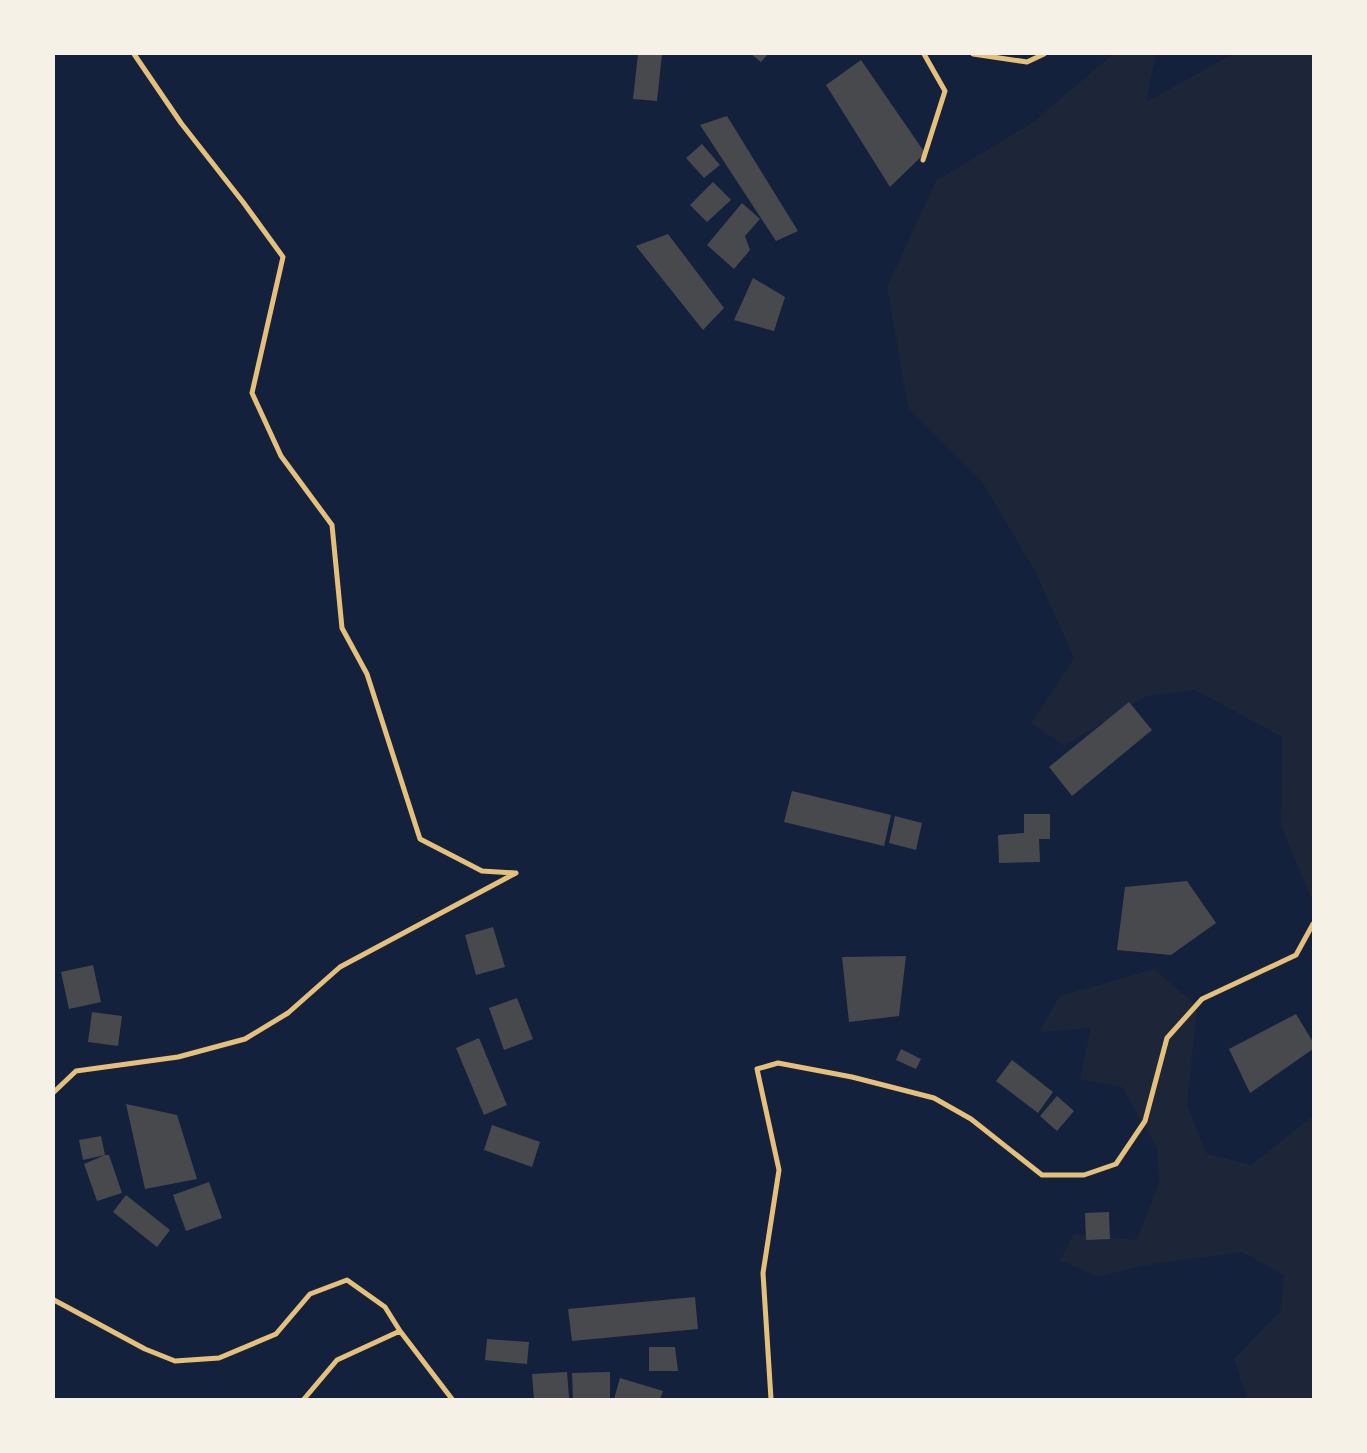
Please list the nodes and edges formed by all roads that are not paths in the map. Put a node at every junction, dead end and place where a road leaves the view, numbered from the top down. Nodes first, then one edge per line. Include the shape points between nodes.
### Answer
1 (134, 54) edge
2 (924, 54) edge
3 (973, 54) edge
4 (1044, 54) edge
5 (923, 160) dead end
6 (1313, 924) edge
7 (54, 1092) edge
8 (54, 1300) edge
9 (400, 1331) junction
10 (304, 1399) edge
11 (452, 1399) edge
12 (771, 1399) edge

1 - 7 street via 181,123 283,258 252,393 281,456 332,525 342,628 367,674 420,839 482,871 516,873 340,967 288,1013 245,1039 178,1058 76,1071
2 - 5 street via 945,91
3 - 4 street via 1027,62
6 - 12 street via 1296,955 1202,999 1167,1038 1146,1121 1116,1164 1084,1175 1042,1175 971,1118 934,1098 852,1077 778,1064 756,1069 779,1170 763,1273
8 - 9 street via 145,1349 175,1361 219,1358 276,1334 310,1294 348,1280 385,1307
9 - 10 street via 337,1360
9 - 11 street

